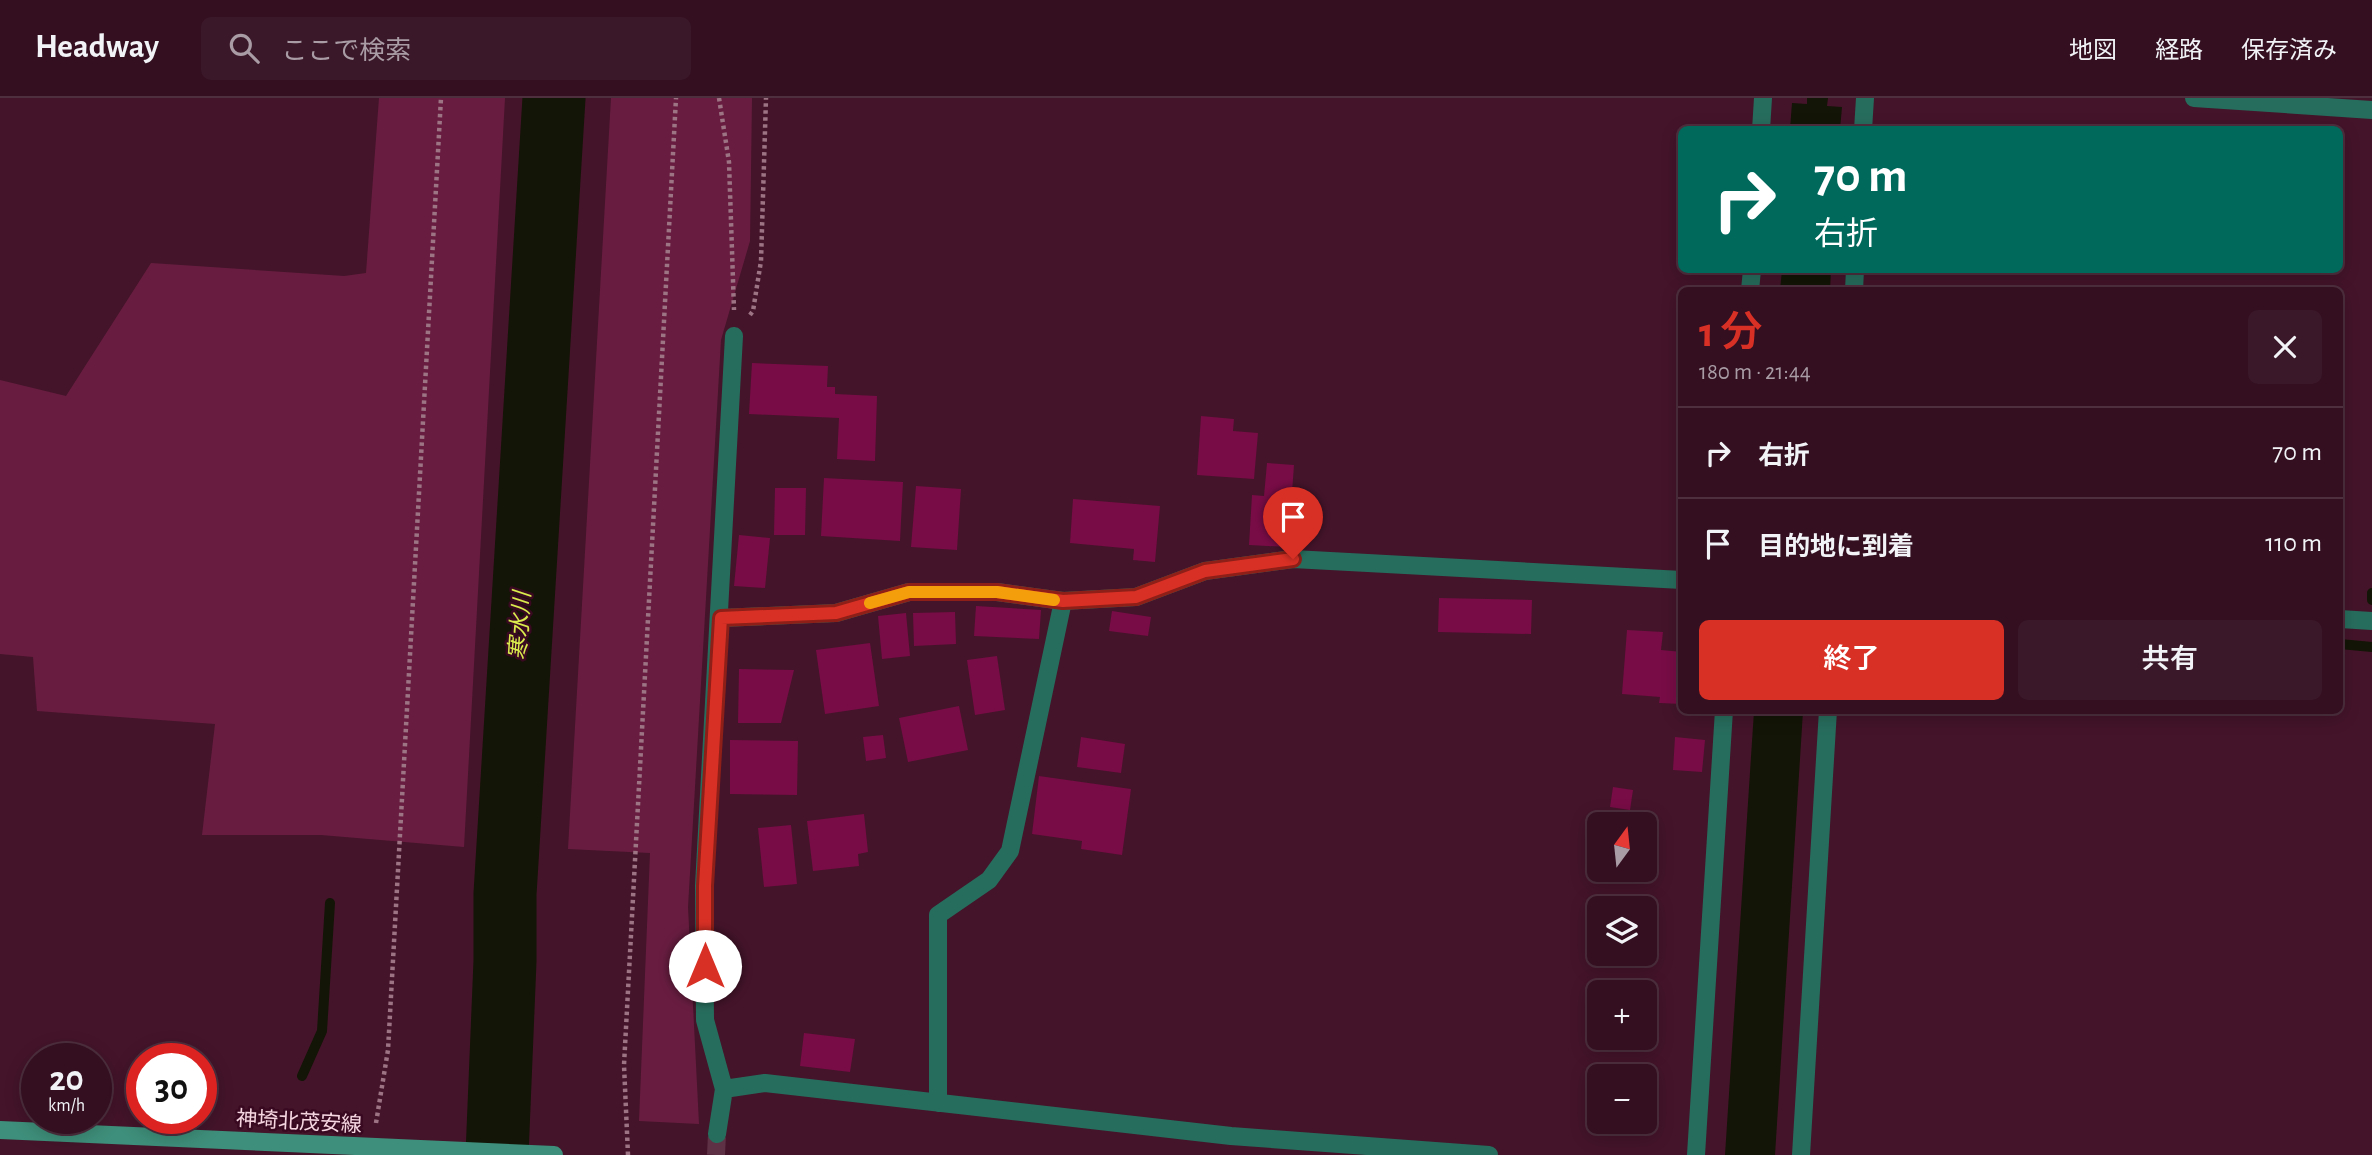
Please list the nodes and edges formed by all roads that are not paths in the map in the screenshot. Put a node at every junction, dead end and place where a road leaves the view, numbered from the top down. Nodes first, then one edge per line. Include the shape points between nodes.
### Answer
1 (1763, 98) edge
2 (1865, 98) edge
3 (2194, 98) edge
4 (2372, 110) edge
5 (1761, 126) edge
6 (1863, 126) edge
7 (734, 335) road end
8 (1678, 580) edge
9 (1063, 601) junction
10 (721, 618) junction
11 (2343, 619) edge
12 (2372, 621) edge
13 (1724, 714) edge
14 (1828, 714) edge
15 (724, 1089) junction
16 (938, 1103) junction
17 (0, 1130) edge
18 (717, 1134) tunnel mouth
19 (554, 1155) edge
20 (1489, 1155) edge
21 (1696, 1155) edge
22 (1801, 1155) edge

1 - 5 street
2 - 6 street
3 - 4 street
7 - 10 street
8 - 9 street via 1293,559 1205,571 1136,597
9 - 10 street via 997,592 909,592 836,613
9 - 16 street via 1010,850 989,880 938,915
10 - 15 street via 705,886 705,1020
11 - 12 street
13 - 21 street
14 - 22 street
15 - 16 street via 765,1083
15 - 18 street
16 - 20 street via 1231,1136
17 - 19 main road, 神埼北茂安線

